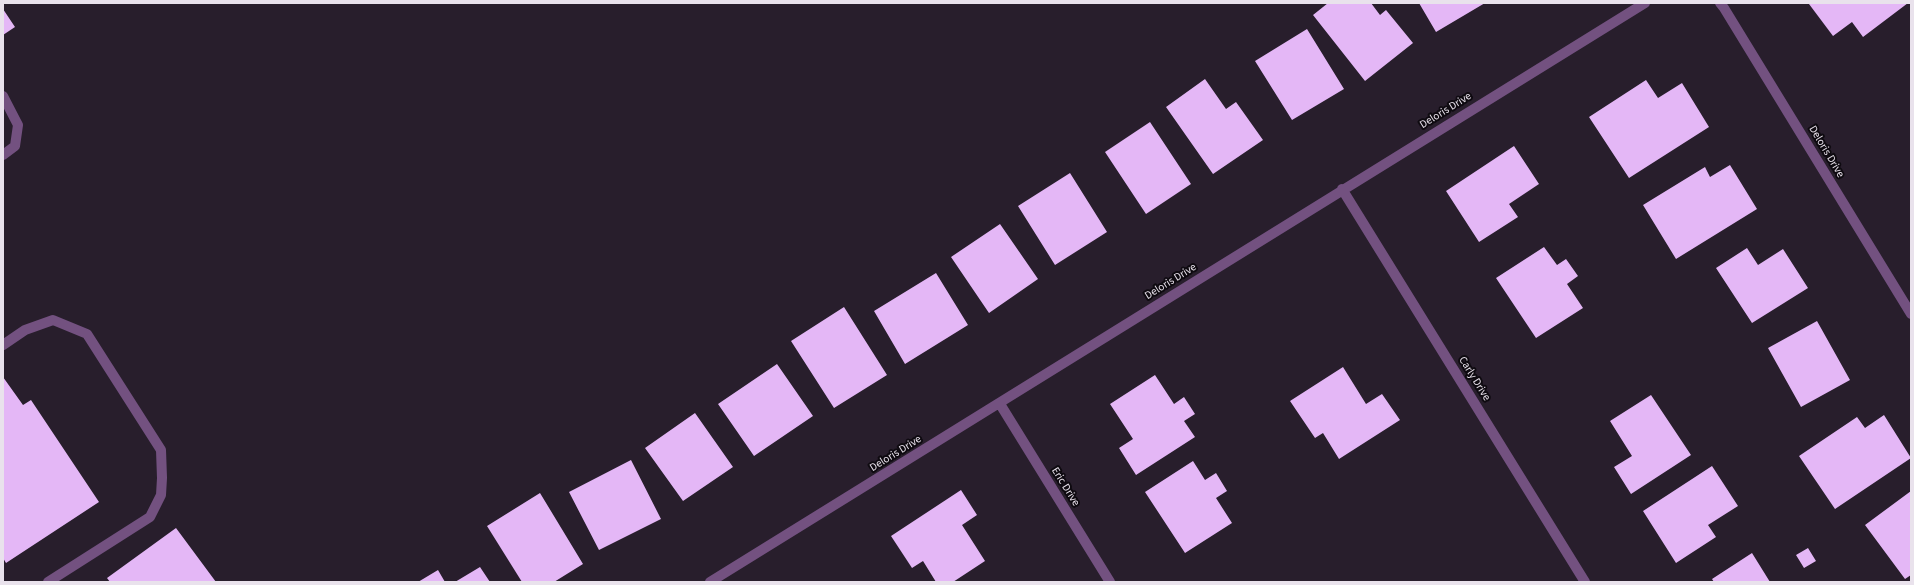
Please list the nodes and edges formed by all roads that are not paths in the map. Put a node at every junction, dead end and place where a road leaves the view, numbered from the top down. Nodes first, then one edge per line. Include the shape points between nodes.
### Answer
1 (1645, 3) edge
2 (1720, 3) edge
3 (3, 96) edge
4 (3, 155) edge
5 (1342, 189) junction
6 (1911, 314) edge
7 (3, 345) edge
8 (1000, 404) junction
9 (48, 582) edge
10 (710, 582) edge
11 (1110, 582) edge
12 (1585, 582) edge

1 - 5 street, Deloris Drive
2 - 6 street, Deloris Drive
3 - 4 street via 18,125 15,146
5 - 8 street, Deloris Drive
5 - 12 street, Carly Drive
7 - 9 street via 25,330 53,320 87,334 161,450 161,495 150,517
8 - 10 street, Deloris Drive
8 - 11 street, Eric Drive

